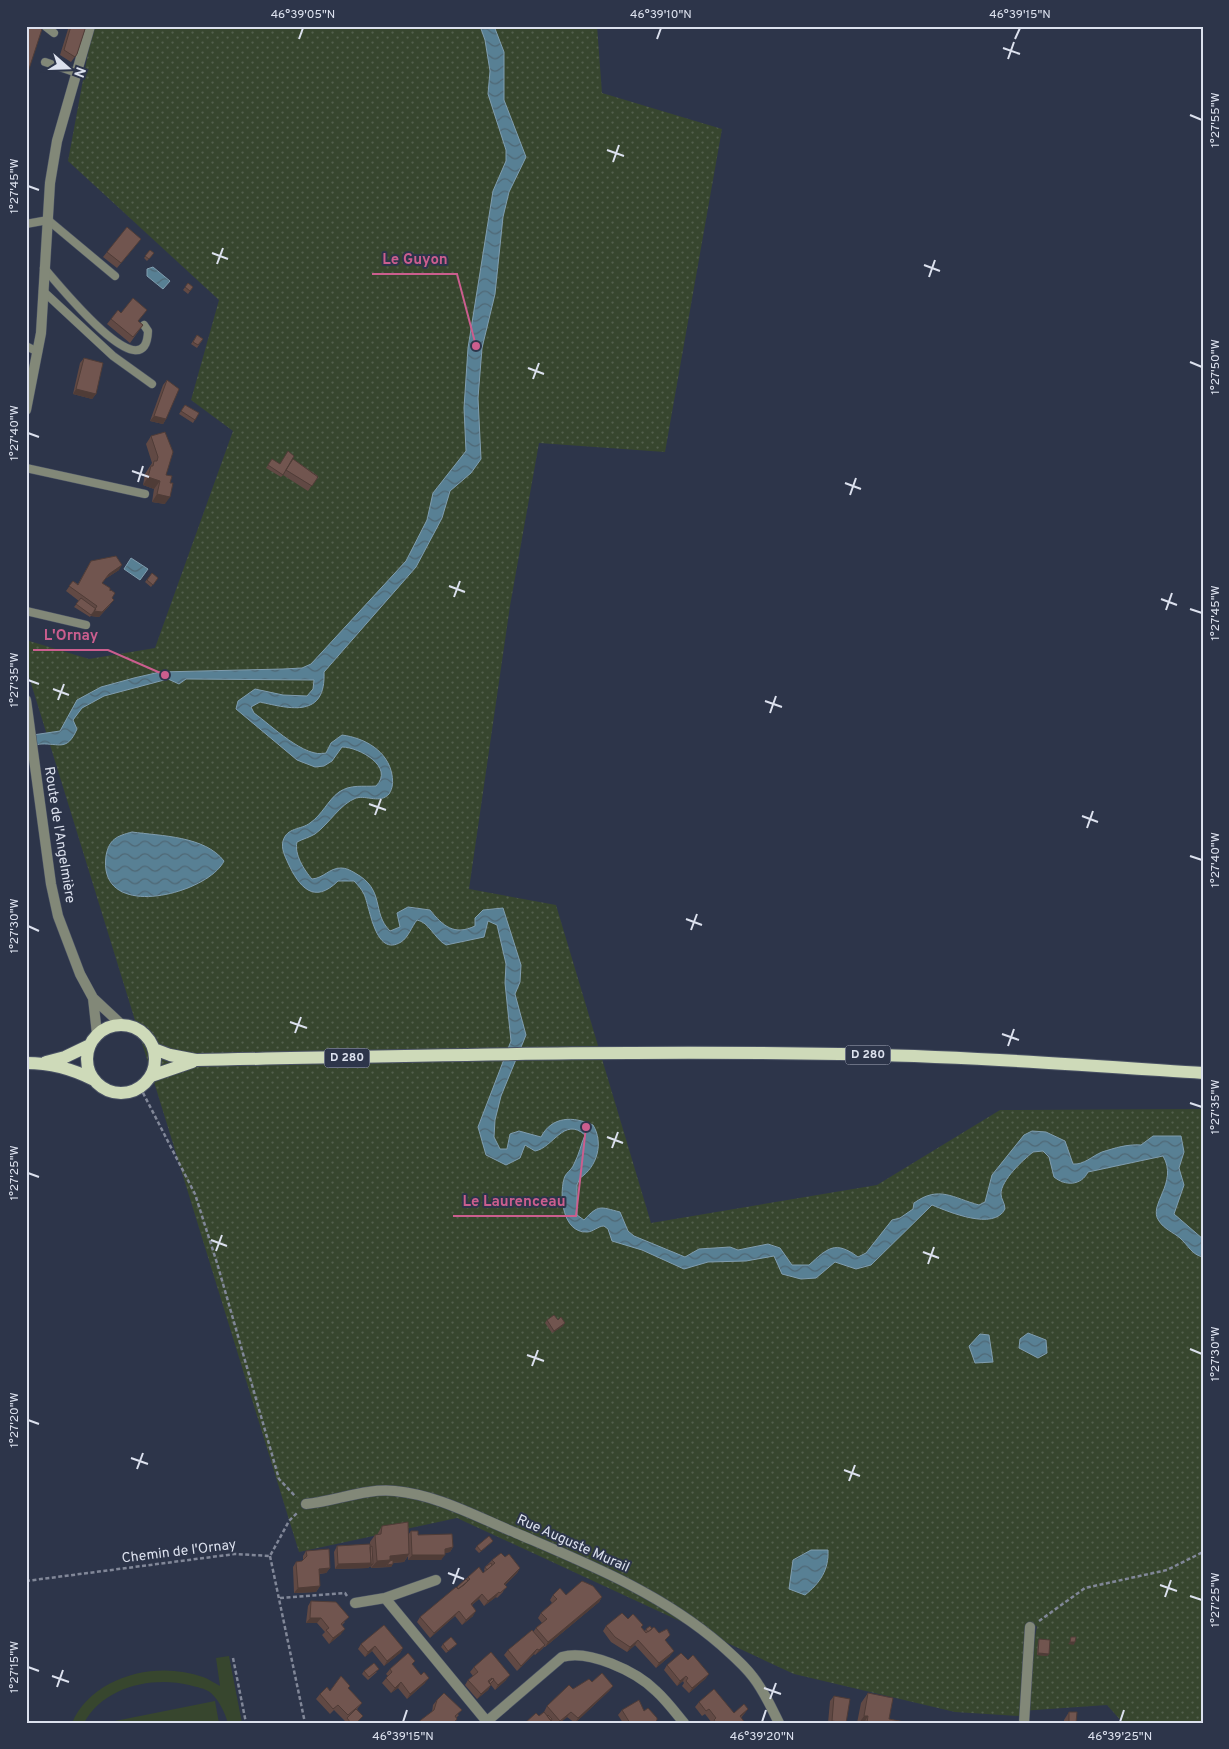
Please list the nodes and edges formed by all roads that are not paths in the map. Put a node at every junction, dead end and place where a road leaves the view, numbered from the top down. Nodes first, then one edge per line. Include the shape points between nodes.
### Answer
1 (45, 26) edge
2 (90, 26) edge
3 (54, 33) dead end
4 (45, 62) dead end
5 (77, 73) junction
6 (48, 220) junction
7 (26, 224) edge
8 (44, 268) junction
9 (115, 276) dead end
10 (43, 291) junction
11 (144, 325) edge
12 (26, 346) edge
13 (38, 352) junction
14 (31, 368) edge
15 (152, 384) dead end
16 (26, 410) edge
17 (26, 468) edge
18 (145, 494) dead end
19 (26, 611) edge
20 (86, 625) dead end
21 (26, 700) edge
22 (93, 998) junction
23 (122, 1025) junction
24 (97, 1034) junction
25 (90, 1045) junction
26 (154, 1049) junction
27 (196, 1060) junction
28 (26, 1063) edge
29 (44, 1063) junction
30 (1203, 1073) edge
31 (150, 1076) junction
32 (94, 1080) junction
33 (306, 1504) road end
34 (436, 1580) dead end
35 (385, 1598) junction
36 (355, 1603) road end
37 (1030, 1628) road end
38 (486, 1722) edge
39 (684, 1723) edge
40 (779, 1723) edge
41 (1024, 1723) edge

1 - 3 lane
2 - 5 street
4 - 5 lane
5 - 6 street via 58,141 50,183
6 - 7 lane
6 - 8 street
6 - 9 lane
8 - 10 street
8 - 11 lane via 116,343 133,350 144,347 148,341
10 - 13 street
10 - 15 lane via 113,356
12 - 13 lane
13 - 14 street
14 - 16 street
17 - 18 lane
19 - 20 lane
21 - 22 street, Route de l'Angelmière via 58,916 80,974
22 - 23 street, Route de l'Angelmière
22 - 24 street, Route de l'Angelmière
23 - 24 main road via 109,1027
23 - 26 main road via 142,1032
24 - 25 main road
25 - 29 main road
25 - 32 main road via 87,1063
26 - 27 main road, D 280 via 170,1056
26 - 31 main road via 154,1068
27 - 30 main road, D 280 via 682,1052 851,1054
27 - 31 main road, D 280
28 - 29 main road
29 - 32 main road
31 - 32 main road via 131,1092 111,1092
33 - 40 street, Rue Auguste Murail via 331,1502 369,1490 418,1495 450,1505 620,1578 694,1622 735,1657 753,1676
34 - 35 street
35 - 36 street
35 - 38 street
37 - 41 street
38 - 39 street via 562,1657 577,1654 603,1661 646,1682

